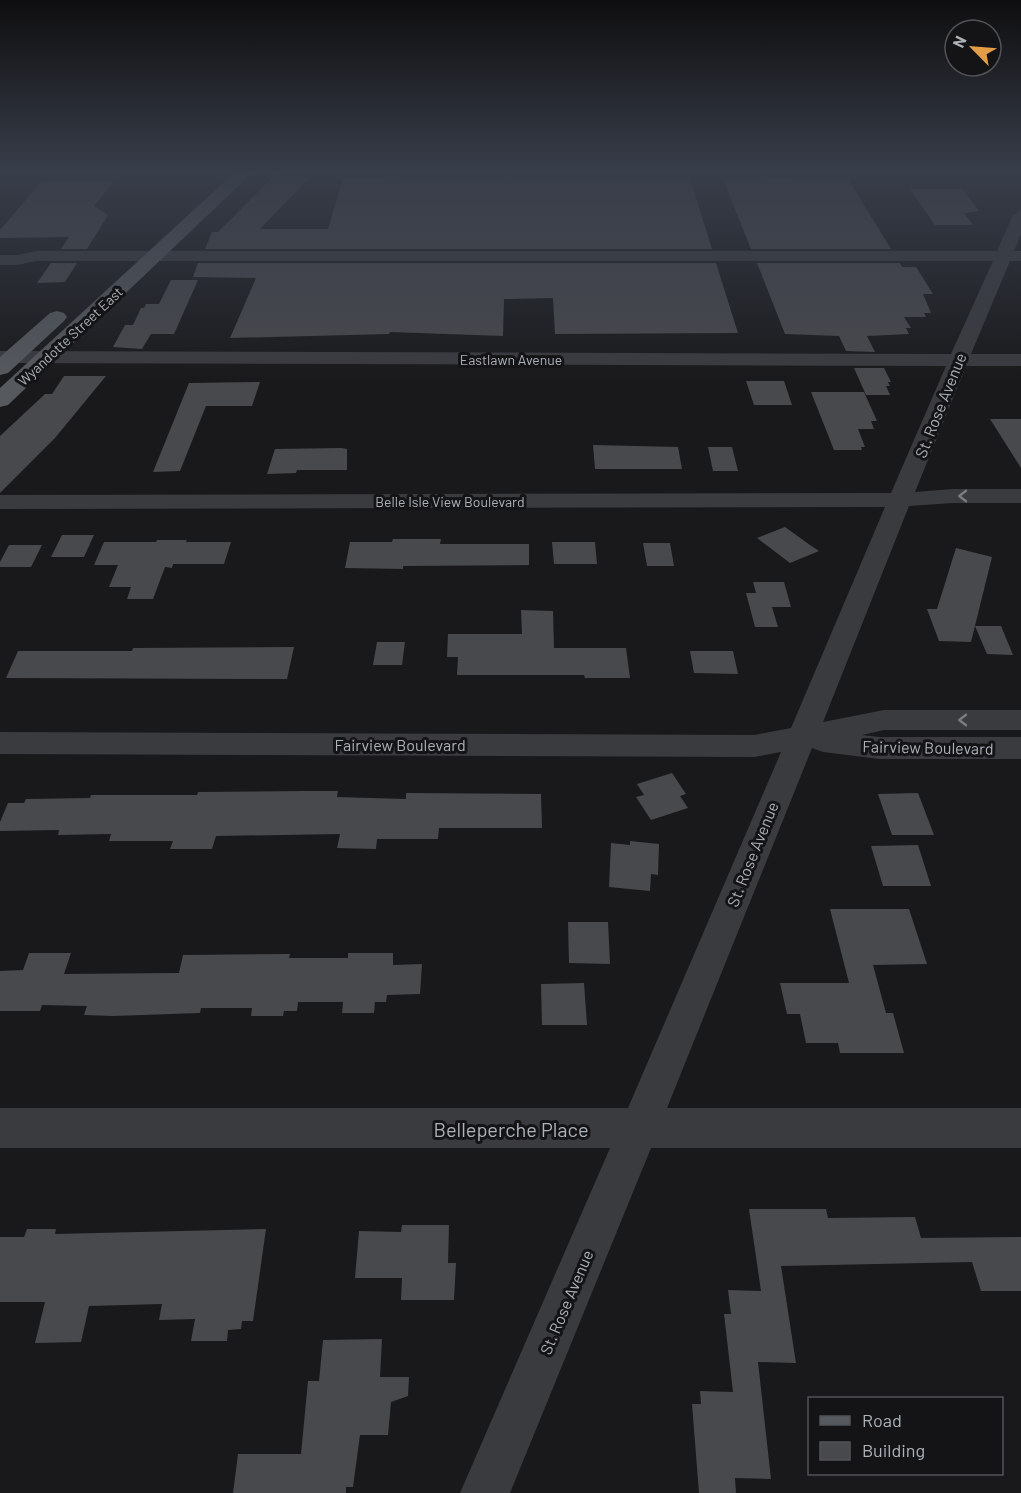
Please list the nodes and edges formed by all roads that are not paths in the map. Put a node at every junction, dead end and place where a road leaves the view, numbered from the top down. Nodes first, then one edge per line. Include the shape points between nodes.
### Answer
1 (142, 243) edge
2 (170, 243) edge
3 (0, 252) edge
4 (36, 256) junction
5 (127, 256) junction
6 (156, 256) junction
7 (1012, 256) edge
8 (0, 260) edge
9 (102, 278) dead end
10 (70, 306) dead end
11 (46, 358) junction
12 (958, 360) junction
13 (1021, 360) edge
14 (4, 361) edge
15 (0, 400) edge
16 (1021, 496) edge
17 (901, 500) junction
18 (0, 502) edge
19 (1021, 514) edge
20 (1021, 720) edge
21 (800, 738) junction
22 (0, 743) edge
23 (1021, 748) edge
24 (0, 1128) edge
25 (1021, 1128) edge
26 (639, 1129) junction
27 (485, 1493) edge

1 - 5 main road, Wyandotte Street East
2 - 6 main road, Wyandotte Street East
3 - 4 street
4 - 5 street
4 - 8 street
5 - 6 street
5 - 9 main road, Wyandotte Street East
6 - 7 street
6 - 11 main road, Wyandotte Street East
7 - 12 street, St. Rose Avenue
10 - 14 main road, Wyandotte Street East
11 - 12 street, Eastlawn Avenue
11 - 14 street, Eastlawn Avenue
11 - 15 main road, Wyandotte Street East
12 - 13 street, Eastlawn Avenue
12 - 17 street, St. Rose Avenue
16 -> 17 street, Belle Isle View Boulevard
17 - 18 street, Belle Isle View Boulevard
17 - 19 street, Belle Isle View Boulevard via 957,514
17 - 21 street, St. Rose Avenue
20 -> 21 street, Fairview Boulevard via 884,720
21 - 22 street, Fairview Boulevard via 754,746
21 - 23 street, Fairview Boulevard via 879,748
21 - 26 street, St. Rose Avenue
24 - 26 street, Belleperche Place
25 - 26 street, Belleperche Place
26 - 27 street, St. Rose Avenue

